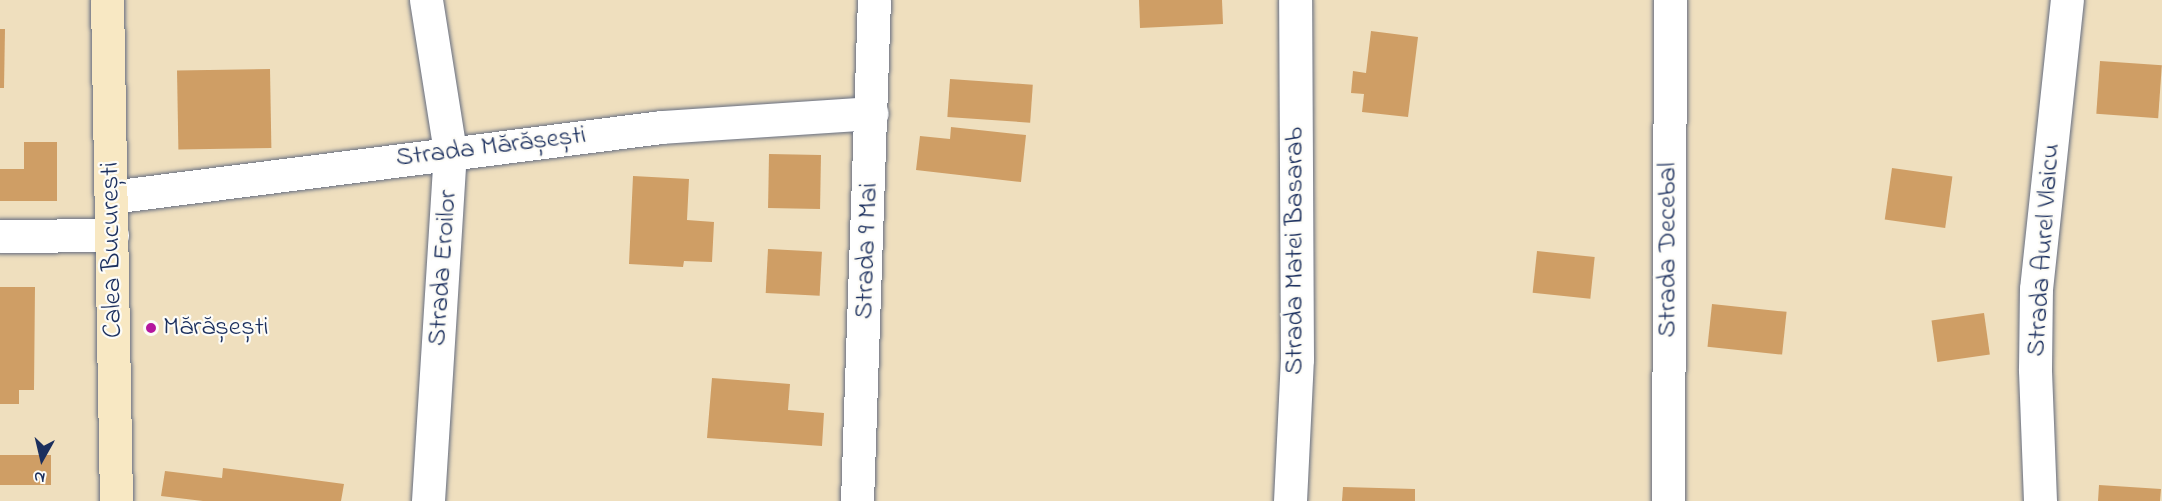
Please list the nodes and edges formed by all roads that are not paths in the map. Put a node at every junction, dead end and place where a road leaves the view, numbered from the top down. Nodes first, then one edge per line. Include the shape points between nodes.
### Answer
1 (107, 0) edge
2 (426, 0) edge
3 (874, 0) edge
4 (1295, 0) edge
5 (1670, 0) edge
6 (2067, 0) edge
7 (872, 113) junction
8 (450, 151) junction
9 (111, 197) junction
10 (112, 235) junction
11 (0, 236) edge
12 (116, 501) edge
13 (428, 501) edge
14 (857, 501) edge
15 (1290, 501) edge
16 (1668, 501) edge
17 (2040, 501) edge

1 - 9 main road, Calea București
2 - 8 street, Strada Eroilor
3 - 7 street, Strada 9 Mai
4 - 15 street, Strada Matei Basarab via 1297,359
5 - 16 street, Strada Decebal
6 - 17 street, Strada Aurel Vlaicu via 2036,289
7 - 8 street, Strada Mărășești via 661,127
7 - 14 street, Strada 9 Mai
8 - 9 street, Strada Mărășești
8 - 13 street, Strada Eroilor
9 - 10 main road, Calea București
10 - 11 street
10 - 12 main road, Calea București

